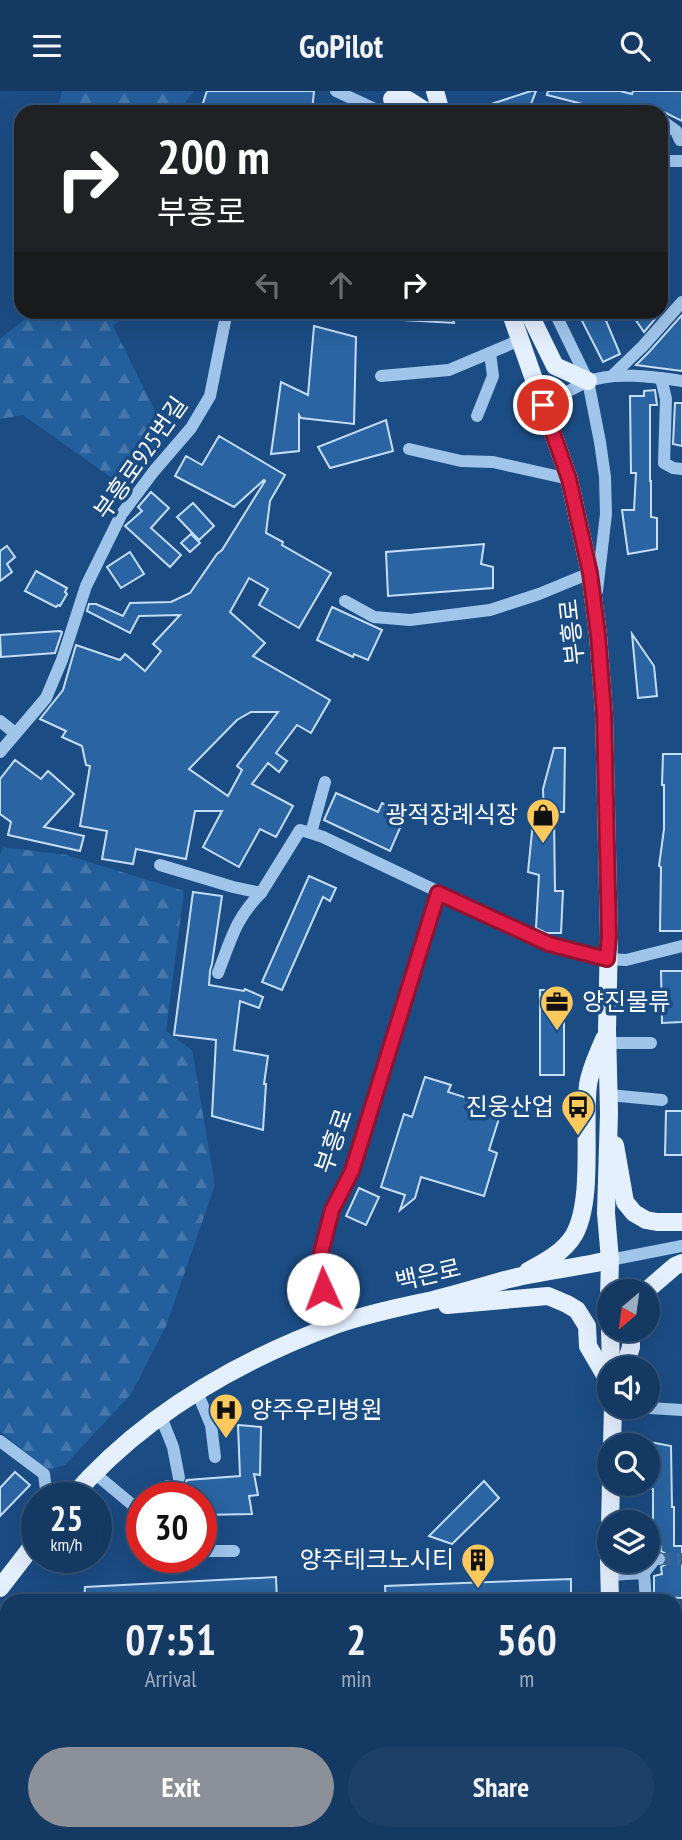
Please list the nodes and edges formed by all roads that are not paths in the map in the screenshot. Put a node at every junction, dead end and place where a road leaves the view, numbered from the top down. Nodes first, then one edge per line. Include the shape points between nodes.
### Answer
1 (336, 91) edge
2 (396, 95) edge
3 (364, 105) edge
4 (431, 105) edge
5 (668, 125) edge
6 (682, 140) edge
7 (682, 302) edge
8 (668, 318) edge
9 (224, 319) edge
10 (513, 319) edge
11 (532, 319) edge
12 (558, 319) edge
13 (667, 319) edge
14 (520, 340) junction
15 (491, 353) junction
16 (381, 376) dead end
17 (612, 376) junction
18 (661, 378) junction
19 (588, 381) junction
20 (682, 381) edge
21 (543, 405) junction
22 (477, 416) dead end
23 (410, 449) dead end
24 (682, 469) edge
25 (569, 479) junction
26 (590, 573) junction
27 (345, 601) dead end
28 (595, 611) junction
29 (0, 721) edge
30 (15, 733) junction
31 (0, 752) edge
32 (325, 782) dead end
33 (312, 833) junction
34 (160, 865) dead end
35 (261, 893) junction
36 (438, 893) junction
37 (682, 946) edge
38 (607, 959) junction
39 (218, 973) dead end
40 (608, 1037) junction
41 (651, 1043) dead end
42 (662, 1100) dead end
43 (609, 1104) junction
44 (586, 1167) junction
45 (606, 1213) junction
46 (682, 1222) edge
47 (682, 1246) edge
48 (610, 1260) junction
49 (682, 1263) edge
50 (609, 1279) edge
51 (660, 1279) edge
52 (506, 1280) junction
53 (384, 1311) junction
54 (337, 1325) junction
55 (597, 1361) edge
56 (197, 1392) junction
57 (660, 1409) edge
58 (682, 1410) edge
59 (161, 1417) junction
60 (0, 1441) edge
61 (215, 1457) dead end
62 (93, 1472) junction
63 (179, 1478) dead end
64 (45, 1482) edge
65 (85, 1482) edge
66 (126, 1500) edge
67 (217, 1551) edge
68 (234, 1551) dead end
69 (21, 1561) edge
70 (610, 1573) edge
71 (644, 1573) edge
72 (0, 1588) edge
73 (610, 1594) edge
74 (646, 1594) edge

1 - 3 street
2 - 4 main road
5 - 6 street
7 - 8 street
9 - 30 street, 부흥로925번길 via 210,396 191,428 121,515 86,586 46,698
10 - 14 main road, 부흥로
11 - 19 main road via 555,366
12 - 19 street
13 - 17 street
14 - 15 street
14 - 21 main road, 부흥로
15 - 16 street via 449,370
15 - 22 street via 493,376
17 - 18 street
17 - 19 street
18 - 20 street
18 - 24 street via 666,400 664,463
19 - 21 street
19 - 28 street via 606,477
21 - 25 main road, 부흥로
23 - 25 street
25 - 26 main road, 부흥로
26 - 27 street via 490,610 410,620 374,617
26 - 28 main road, 부흥로
28 - 38 main road, 부흥로 via 604,713
29 - 30 street
30 - 31 street, 부흥로925번길
32 - 33 street
33 - 35 street via 300,830
33 - 36 street
34 - 35 street
35 - 39 street via 237,922
36 - 38 street via 549,944
36 - 54 street, 부흥로 via 352,1171 332,1210 321,1253 323,1289
37 - 38 street via 626,960
38 - 40 main road, 부흥로
40 - 41 street
40 - 43 main road, 부흥로
40 - 44 main road via 588,1083
42 - 43 street
43 - 45 main road, 부흥로
43 - 46 main road via 625,1202 646,1220
44 - 45 main road
44 - 52 main road via 583,1207 574,1234 545,1262
45 - 48 main road, 부흥로
47 - 48 street, 백은로
48 - 50 main road, 부흥로
48 - 52 main road, 백은로
49 - 51 main road
52 - 53 main road, 백은로
53 - 54 main road, 백은로
53 - 55 main road via 548,1296 577,1310 587,1326 588,1346
54 - 56 main road, 백은로 via 249,1362
56 - 59 main road, 백은로
56 - 61 street via 211,1425
57 - 58 street
59 - 62 main road, 백은로
59 - 63 street
60 - 64 street via 44,1473
62 - 65 main road, 백은로
62 - 66 street
67 - 68 street
69 - 72 main road
70 - 73 main road
71 - 74 street

